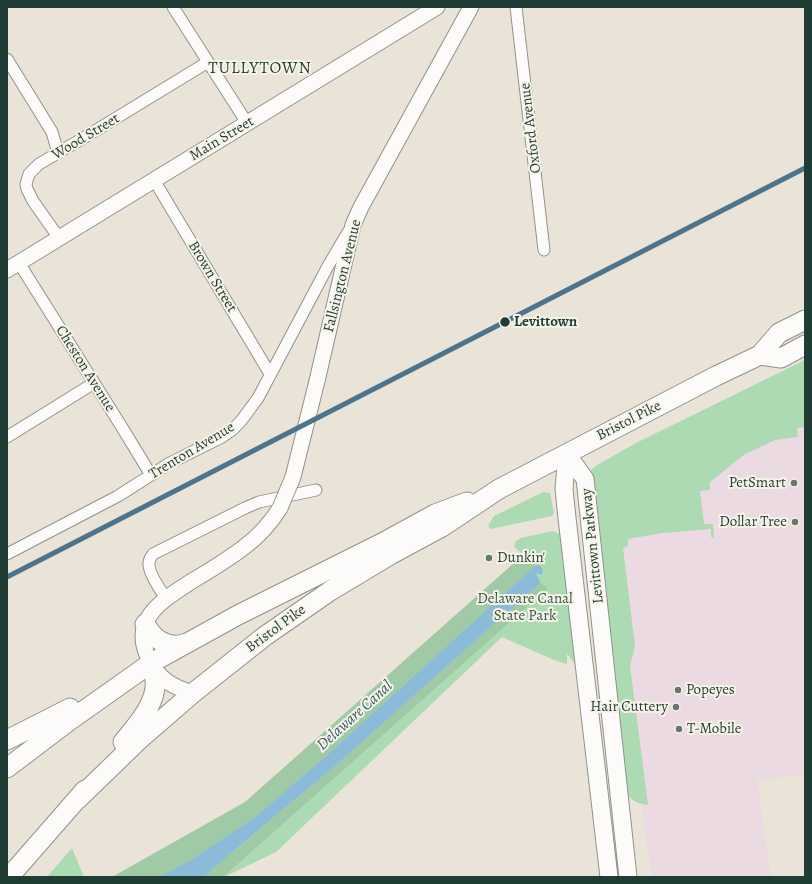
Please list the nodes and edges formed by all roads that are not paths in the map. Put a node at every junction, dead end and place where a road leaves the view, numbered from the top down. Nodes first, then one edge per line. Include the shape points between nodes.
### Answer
1 (173, 7) edge
2 (437, 7) edge
3 (471, 7) edge
4 (516, 7) edge
5 (7, 59) edge
6 (208, 62) junction
7 (247, 123) junction
8 (58, 153) junction
9 (154, 180) junction
10 (353, 225) junction
11 (59, 238) junction
12 (544, 250) dead end
13 (13, 266) edge
14 (805, 320) edge
15 (805, 345) edge
16 (760, 355) junction
17 (270, 374) junction
18 (94, 382) junction
19 (7, 437) edge
20 (567, 454) junction
21 (151, 475) junction
22 (499, 489) junction
23 (316, 490) dead end
24 (7, 554) edge
25 (166, 598) junction
26 (145, 624) junction
27 (188, 643) junction
28 (151, 663) junction
29 (129, 679) junction
30 (193, 692) junction
31 (7, 740) edge
32 (7, 768) edge
33 (77, 800) junction
34 (9, 877) edge
35 (608, 877) edge
36 (628, 877) edge

1 - 6 street
2 - 7 main road, Main Street
3 - 10 main road, Fallsington Avenue
4 - 12 street, Oxford Avenue
5 - 8 street via 52,132
6 - 7 street
6 - 8 street, Wood Street
7 - 9 main road, Main Street
8 - 11 street, Wood Street via 39,164 29,174 26,184 33,201
9 - 11 main road, Main Street
9 - 17 street, Brown Street
10 - 17 street, Trenton Avenue
10 - 25 main road, Fallsington Avenue, bridge via 294,477 280,508 248,544
11 - 13 main road, Main Street
13 - 18 street, Cheston Avenue
14 - 16 highway, Bristol Pike via 779,333
15 - 16 highway via 781,358
16 - 20 highway, Bristol Pike
17 - 21 street, Trenton Avenue via 247,415 232,430
18 - 19 street
18 - 21 street, Cheston Avenue
20 - 22 highway, Bristol Pike
20 - 35 main road, Levittown Parkway via 564,489
20 - 36 main road, Levittown Parkway via 585,478
21 - 24 street, Trenton Avenue via 118,496
22 - 27 highway, Bristol Pike via 435,514
22 - 30 highway, Bristol Pike via 442,527 330,591 265,636
23 - 25 street via 259,502 153,554 148,562 149,568
25 - 26 main road, Fallsington Avenue via 153,610
26 - 27 highway via 150,634 163,642 179,646
26 - 28 main road, Fallsington Avenue via 144,648
27 - 28 highway, Bristol Pike
28 - 29 highway, Bristol Pike
28 - 30 main road, Fallsington Avenue via 169,684
28 - 33 highway via 155,680 147,709
29 - 31 highway
29 - 32 highway via 69,720
30 - 33 highway, Bristol Pike
33 - 34 highway

